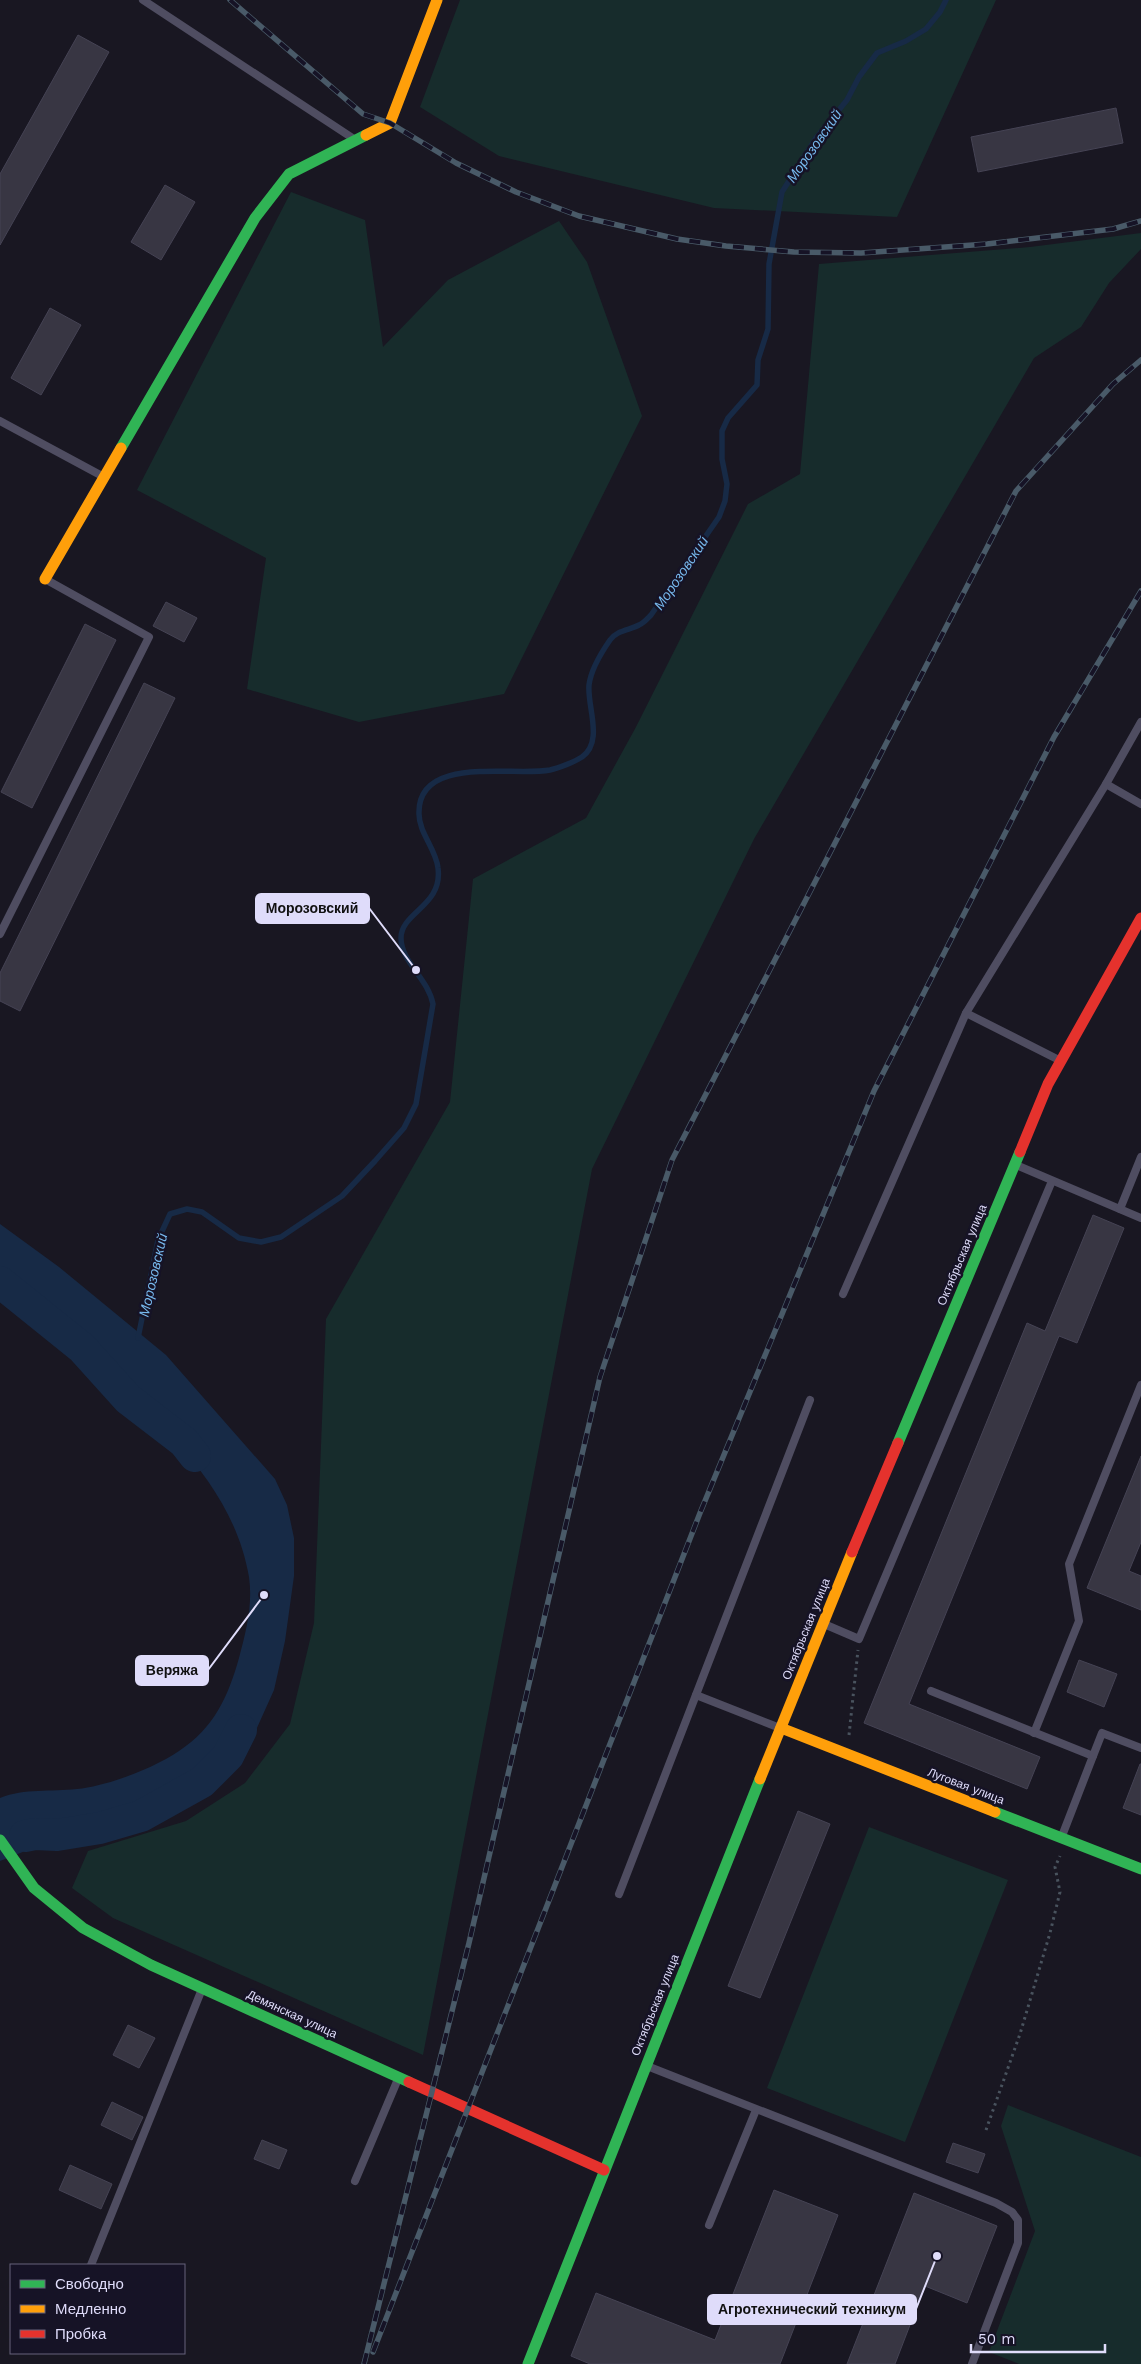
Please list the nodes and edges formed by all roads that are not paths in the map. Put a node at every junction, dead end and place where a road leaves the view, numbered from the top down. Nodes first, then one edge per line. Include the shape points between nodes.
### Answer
1 (143, 0) edge
2 (437, 0) edge
3 (355, 140) junction
4 (0, 421) edge
5 (106, 478) junction
6 (46, 579) joint
7 (1141, 722) edge
8 (1106, 784) junction
9 (1141, 804) edge
10 (1141, 918) edge
11 (0, 934) edge
12 (966, 1013) junction
13 (1060, 1061) junction
14 (1141, 1157) edge
15 (1015, 1164) junction
16 (1052, 1181) junction
17 (1120, 1209) junction
18 (1141, 1218) edge
19 (843, 1294) dead end
20 (1141, 1385) edge
21 (810, 1400) dead end
22 (822, 1623) junction
23 (931, 1691) dead end
24 (696, 1695) junction
25 (781, 1728) junction
26 (1034, 1733) junction
27 (1141, 1748) edge
28 (1093, 1756) junction
29 (1064, 1839) junction
30 (0, 1840) edge
31 (1141, 1869) edge
32 (619, 1894) dead end
33 (202, 1988) junction
34 (645, 2065) junction
35 (398, 2078) junction
36 (756, 2110) junction
37 (604, 2170) junction
38 (355, 2181) dead end
39 (709, 2225) dead end
40 (91, 2264) edge
41 (528, 2364) edge
42 (972, 2364) edge

1 - 3 lane
2 - 3 street via 390,123
3 - 5 street via 289,174 255,218
4 - 5 lane
5 - 6 street
6 - 11 lane via 149,636
7 - 8 lane
8 - 9 lane
8 - 12 lane
10 - 13 street, Октябрьская улица
12 - 13 lane
12 - 19 lane
13 - 15 street, Октябрьская улица
14 - 17 lane
15 - 16 lane
15 - 22 street, Октябрьская улица
16 - 17 lane
16 - 22 lane via 859,1639
17 - 18 lane
20 - 26 lane via 1069,1564 1079,1621
21 - 24 lane
22 - 25 street, Октябрьская улица
23 - 26 lane
24 - 25 lane
24 - 32 lane
25 - 29 street, Луговая улица
25 - 34 street, Октябрьская улица
26 - 28 lane
27 - 28 lane via 1102,1733
28 - 29 lane
29 - 31 street, Луговая улица
30 - 33 street, Демянская улица via 34,1888 82,1928
33 - 35 street, Демянская улица
33 - 40 lane
34 - 36 lane
34 - 37 street, Октябрьская улица
35 - 37 street, Демянская улица
35 - 38 lane
36 - 39 lane
36 - 42 lane via 1012,2212 1018,2220 1018,2243
37 - 41 street, Октябрьская улица

